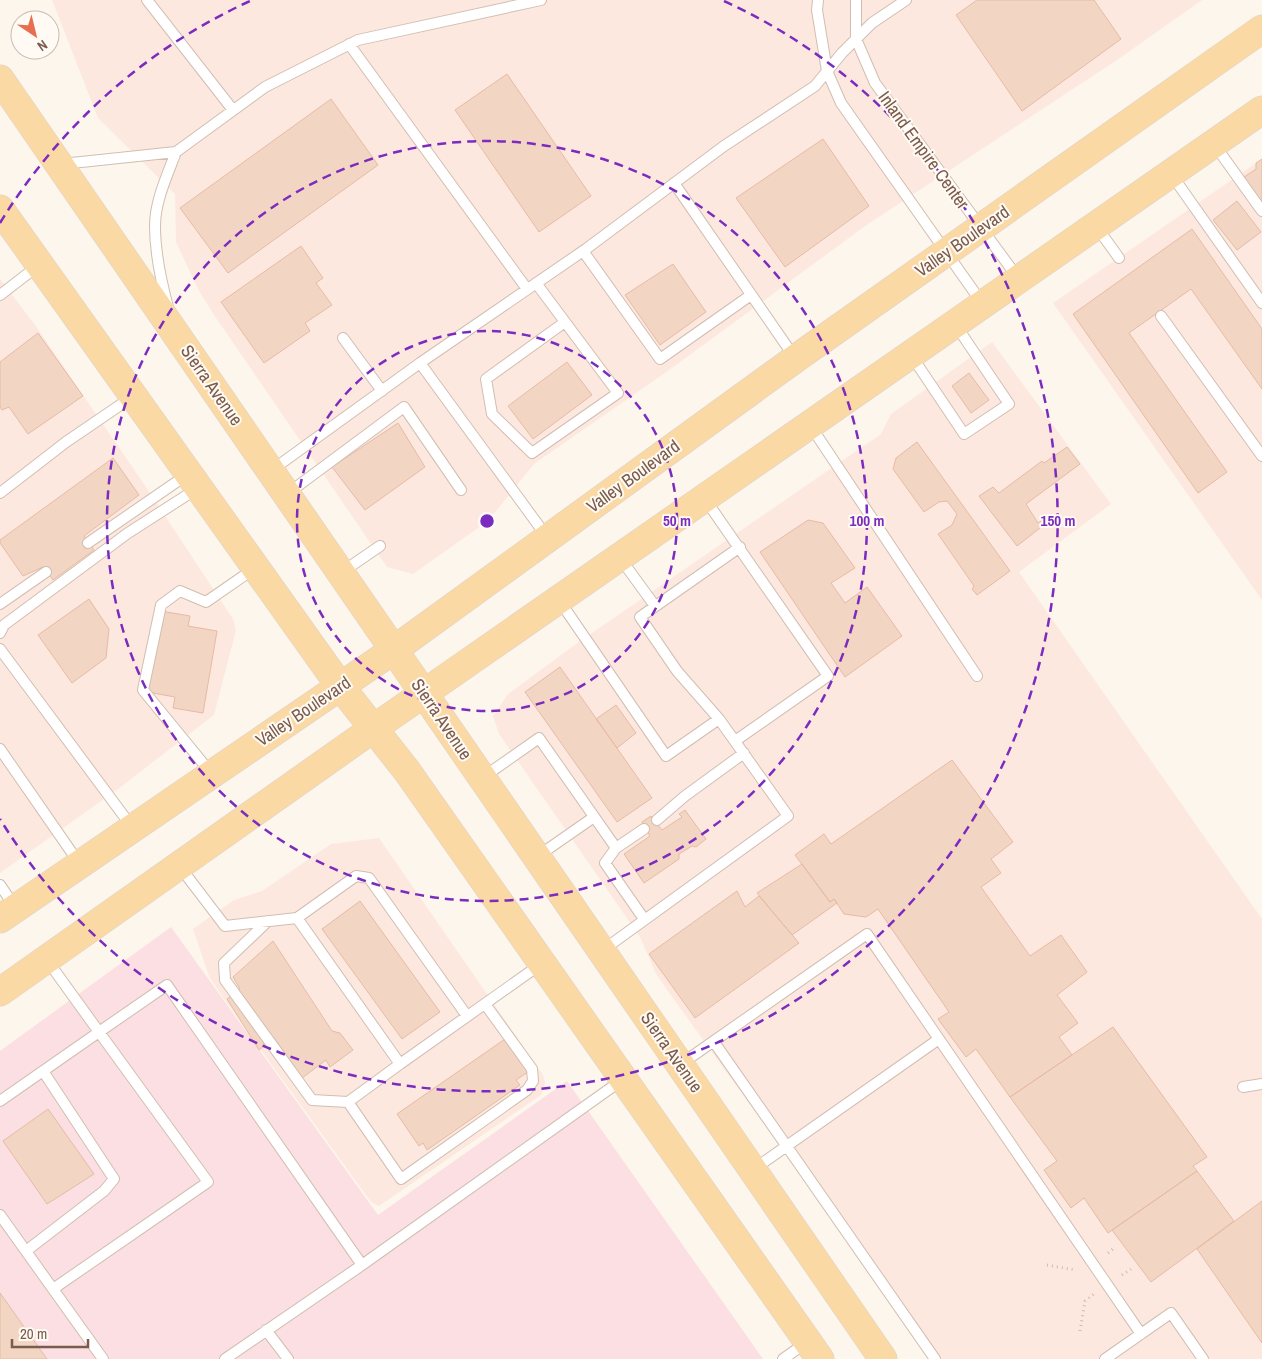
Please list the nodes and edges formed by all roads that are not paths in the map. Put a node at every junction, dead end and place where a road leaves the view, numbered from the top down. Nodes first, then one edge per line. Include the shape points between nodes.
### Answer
1 (147, 0) edge
2 (541, 0) edge
3 (818, 0) edge
4 (856, 0) edge
5 (906, 0) edge
6 (1262, 29) edge
7 (856, 39) junction
8 (349, 44) junction
9 (827, 72) junction
10 (0, 79) edge
11 (232, 110) junction
12 (1262, 110) edge
13 (1213, 144) junction
14 (176, 152) junction
15 (58, 164) junction
16 (1170, 174) junction
17 (674, 183) junction
18 (1262, 211) edge
19 (2, 215) edge
20 (1095, 226) junction
21 (981, 228) junction
22 (583, 251) junction
23 (946, 252) junction
24 (1119, 258) dead end
25 (40, 265) junction
26 (1018, 279) junction
27 (536, 283) junction
28 (527, 289) junction
29 (0, 295) edge
30 (752, 295) junction
31 (1262, 303) edge
32 (982, 304) junction
33 (1161, 316) dead end
34 (565, 322) junction
35 (954, 323) junction
36 (174, 330) junction
37 (343, 338) dead end
38 (911, 354) junction
39 (796, 359) junction
40 (420, 363) junction
41 (382, 391) junction
42 (133, 396) junction
43 (810, 425) junction
44 (1262, 456) edge
45 (271, 471) junction
46 (193, 481) junction
47 (461, 490) dead end
48 (0, 493) edge
49 (287, 494) junction
50 (704, 498) junction
51 (548, 538) junction
52 (88, 543) dead end
53 (380, 546) dead end
54 (740, 547) junction
55 (619, 557) junction
56 (255, 568) junction
57 (46, 572) dead end
58 (342, 572) junction
59 (558, 599) junction
60 (0, 604) edge
61 (655, 606) junction
62 (0, 633) edge
63 (0, 649) edge
64 (394, 649) junction
65 (977, 676) dead end
66 (340, 686) junction
67 (425, 694) junction
68 (719, 720) junction
69 (374, 728) junction
70 (735, 741) junction
71 (0, 749) edge
72 (744, 753) junction
73 (211, 773) junction
74 (482, 778) junction
75 (594, 817) junction
76 (657, 820) dead end
77 (132, 828) junction
78 (644, 829) dead end
79 (616, 848) junction
80 (537, 857) junction
81 (80, 864) junction
82 (178, 865) junction
83 (0, 885) edge
84 (8, 913) edge
85 (296, 918) junction
86 (644, 920) junction
87 (268, 922) junction
88 (602, 951) junction
89 (47, 959) junction
90 (542, 964) junction
91 (0, 992) edge
92 (485, 1004) junction
93 (467, 1016) junction
94 (99, 1032) junction
95 (939, 1039) junction
96 (714, 1042) junction
97 (400, 1064) junction
98 (680, 1065) junction
99 (43, 1071) junction
100 (623, 1079) junction
101 (1262, 1084) edge
102 (1243, 1087) dead end
103 (0, 1101) edge
104 (348, 1102) junction
105 (786, 1145) junction
106 (753, 1170) junction
107 (0, 1215) edge
108 (26, 1251) junction
109 (362, 1264) junction
110 (53, 1290) junction
111 (266, 1330) junction
112 (1141, 1334) junction
113 (814, 1350) edge
114 (103, 1359) edge
115 (225, 1359) edge
116 (288, 1359) edge
117 (782, 1359) edge
118 (883, 1359) edge
119 (936, 1359) edge
120 (1105, 1359) edge
121 (1203, 1359) edge

1 - 11 lane
2 - 8 lane
3 - 9 lane
4 - 7 lane
5 - 7 lane via 872,23
6 - 21 main road, Valley Boulevard
7 - 9 lane
7 - 21 lane, Inland Empire Center via 875,83
8 - 11 lane via 265,87
8 - 28 lane
9 - 17 lane via 815,86
9 - 23 lane via 841,103
10 - 15 main road, Sierra Avenue
11 - 14 lane
12 - 13 main road
13 - 16 main road
13 - 18 lane
14 - 15 lane
14 - 36 lane via 160,194 155,225 159,272
15 - 36 main road, Sierra Avenue
16 - 20 main road
16 - 31 lane
17 - 22 lane
17 - 30 lane
19 - 25 main road
20 - 24 lane
20 - 26 main road
21 - 23 main road, Valley Boulevard
21 - 26 lane, Inland Empire Center
22 - 27 lane
22 - 30 lane via 660,359
23 - 32 lane
23 - 39 main road, Valley Boulevard
25 - 29 lane
25 - 42 main road
26 - 32 main road
27 - 28 lane
27 - 34 lane
28 - 40 lane
30 - 39 lane
32 - 35 main road
33 - 44 lane
34 - 34 lane via 618,393 532,453 492,414 486,379
35 - 38 main road
35 - 38 lane via 1009,404 964,434
36 - 45 main road, Sierra Avenue
37 - 41 lane
38 - 43 main road
39 - 51 main road, Valley Boulevard
40 - 41 lane
40 - 51 lane
41 - 45 lane
42 - 46 main road
42 - 48 lane
43 - 50 main road
43 - 65 lane
45 - 49 main road, Sierra Avenue
46 - 52 lane
46 - 56 main road
46 - 62 lane via 4,625
47 - 49 lane via 404,407
49 - 58 main road, Sierra Avenue
50 - 54 lane
50 - 55 main road
51 - 64 main road, Valley Boulevard
53 - 58 lane
54 - 61 lane
54 - 70 lane via 828,676
55 - 59 main road
55 - 61 lane
56 - 66 main road
56 - 73 lane via 206,602 180,591 161,605 143,690
57 - 60 lane
58 - 64 main road, Sierra Avenue
59 - 67 main road
59 - 68 lane via 666,756
61 - 68 lane via 640,617 677,671
63 - 77 lane
64 - 66 main road, Valley Boulevard
64 - 67 main road, Sierra Avenue
66 - 69 main road
66 - 73 main road, Valley Boulevard
67 - 69 main road
67 - 74 main road, Sierra Avenue
68 - 70 lane
69 - 82 main road
69 - 90 main road via 407,770
70 - 72 lane
71 - 81 lane
72 - 76 lane
72 - 86 lane via 788,816
73 - 77 main road, Valley Boulevard
74 - 75 lane via 538,738
74 - 80 main road, Sierra Avenue
75 - 79 lane
75 - 80 lane
77 - 81 main road, Valley Boulevard
78 - 79 lane
79 - 86 lane via 605,863
80 - 88 main road, Sierra Avenue
81 - 84 main road, Valley Boulevard
82 - 87 lane via 226,926
82 - 89 main road
83 - 84 lane
85 - 87 lane
85 - 93 lane via 356,876 369,878
85 - 97 lane
86 - 88 lane
87 - 104 lane via 224,964 225,980 312,1100
88 - 98 main road, Sierra Avenue
89 - 91 main road
89 - 94 lane
90 - 92 lane
90 - 100 main road
92 - 93 lane
92 - 104 lane via 532,1069 533,1081 527,1090 401,1179
93 - 97 lane
94 - 99 lane
94 - 109 lane via 168,985
94 - 110 lane via 208,1182
95 - 96 lane via 867,934
95 - 105 lane
95 - 112 lane
96 - 98 lane
96 - 105 lane
97 - 104 lane
98 - 106 main road, Sierra Avenue
99 - 103 lane
99 - 108 lane via 114,1179 104,1191
100 - 109 lane
100 - 113 main road
101 - 102 lane
105 - 106 lane
105 - 119 lane
106 - 118 main road, Sierra Avenue
107 - 108 lane
108 - 110 lane
109 - 111 lane
110 - 114 lane
111 - 115 lane
111 - 116 lane
112 - 120 lane
112 - 121 lane via 1171,1313
113 - 117 lane

